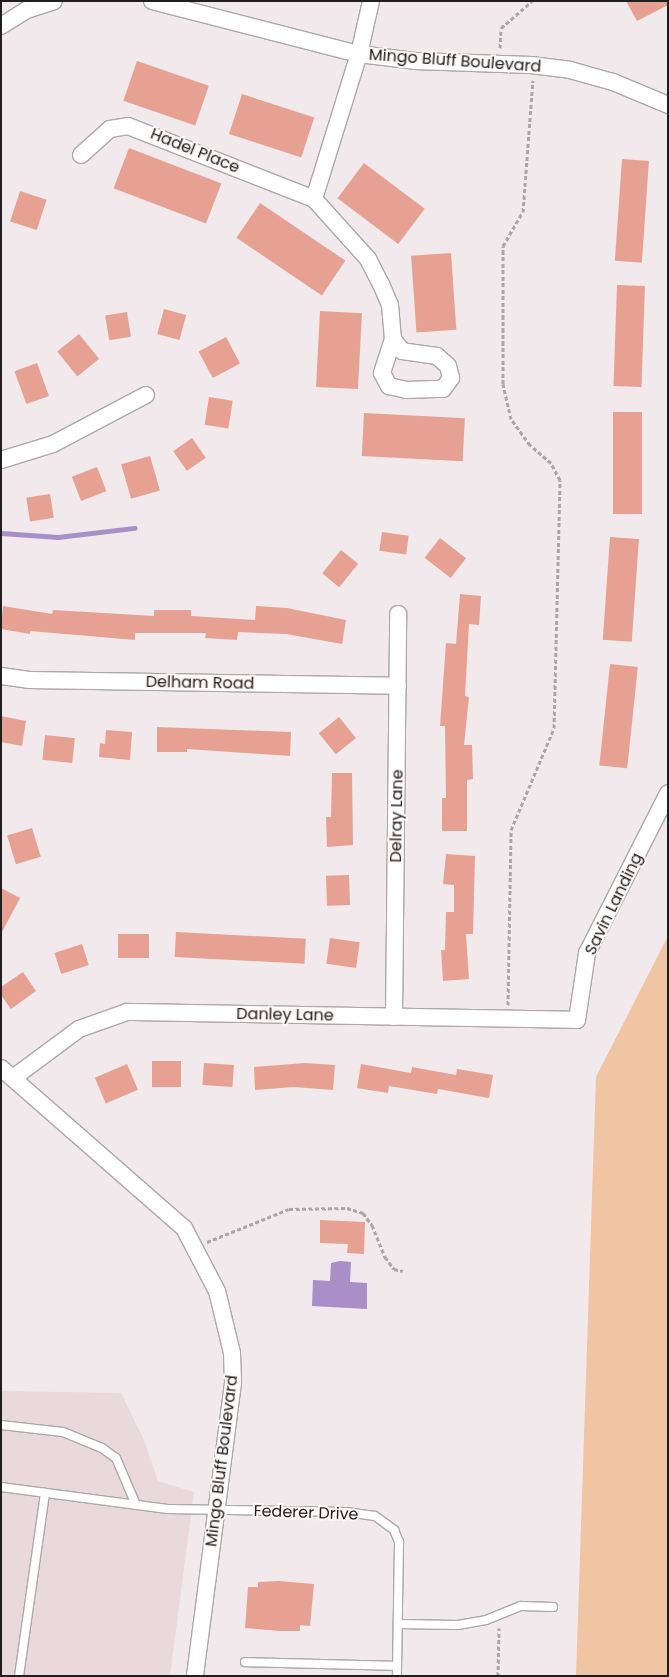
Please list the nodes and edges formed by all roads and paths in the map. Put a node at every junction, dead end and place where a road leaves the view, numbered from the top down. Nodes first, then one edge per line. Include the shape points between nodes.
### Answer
1 (54, 1) edge
2 (152, 1) edge
3 (371, 1) edge
4 (532, 1) edge
5 (1, 26) edge
6 (499, 52) dead end
7 (359, 54) junction
8 (531, 65) junction
9 (668, 105) edge
10 (81, 155) dead end
11 (314, 199) junction
12 (393, 339) dead end
13 (146, 395) dead end
14 (1, 460) edge
15 (398, 614) dead end
16 (1, 676) edge
17 (398, 686) junction
18 (668, 794) edge
19 (394, 1017) junction
20 (507, 1020) junction
21 (577, 1020) joint
22 (7, 1073) edge
23 (206, 1242) dead end
24 (403, 1271) dead end
25 (1, 1425) edge
26 (1, 1487) edge
27 (45, 1493) junction
28 (136, 1505) junction
29 (217, 1510) junction
30 (553, 1607) dead end
31 (398, 1624) junction
32 (499, 1628) dead end
33 (245, 1662) dead end
34 (397, 1666) junction
35 (19, 1676) edge
36 (195, 1676) edge
37 (397, 1676) edge
38 (498, 1676) edge

1 - 5 street via 27,10
2 - 7 street, Mingo Bluff Boulevard
3 - 7 street
4 - 6 path via 501,28
7 - 8 street, Mingo Bluff Boulevard via 415,61
7 - 11 street
8 - 9 street, Mingo Bluff Boulevard via 570,70 613,82
8 - 20 path via 534,86 523,212 503,246 503,384 511,420 530,445 551,464 560,480 554,728 512,830
10 - 11 street, Hadel Place via 110,129 128,126
11 - 12 street, Hadel Place via 368,258 390,306
13 - 14 street via 53,444
15 - 17 street, Delray Lane
16 - 17 street, Delham Road via 29,680
17 - 19 street, Delray Lane
18 - 21 street, Savin Landing via 588,954
19 - 20 street, Danley Lane
19 - 22 street, Danley Lane via 128,1012 79,1029
20 - 21 street, Danley Lane
22 - 29 street, Mingo Bluff Boulevard via 184,1228 217,1291 232,1353 233,1383
23 - 24 path via 289,1210 347,1208 363,1213 372,1225 385,1257 394,1269
25 - 28 lane via 63,1432 102,1448 116,1458
26 - 27 lane, Federer Drive
27 - 28 lane, Federer Drive
27 - 35 lane
28 - 29 lane, Federer Drive
29 - 31 lane, Federer Drive via 346,1512 375,1516 386,1522 399,1542
29 - 36 street, Mingo Bluff Boulevard
30 - 31 lane via 520,1606 486,1620 458,1625
31 - 34 lane, Federer Drive
32 - 38 path
33 - 34 lane
34 - 37 lane, Federer Drive

